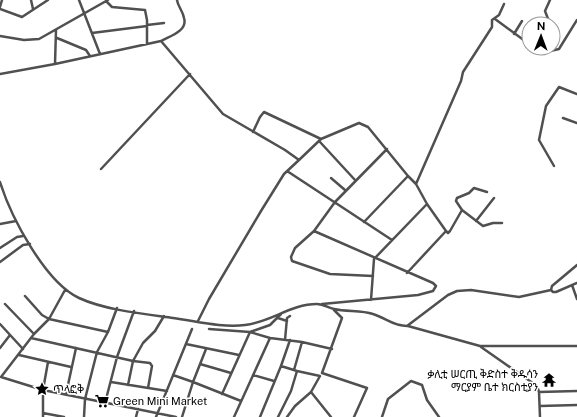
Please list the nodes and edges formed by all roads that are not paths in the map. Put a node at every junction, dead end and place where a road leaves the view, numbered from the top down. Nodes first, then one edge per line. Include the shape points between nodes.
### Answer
1 (2, 0) edge
2 (31, 0) edge
3 (48, 0) edge
4 (79, 0) edge
5 (107, 0) edge
6 (177, 0) edge
7 (550, 0) edge
8 (504, 4) dead end
9 (0, 8) edge
10 (33, 9) junction
11 (84, 12) junction
12 (547, 16) edge
13 (495, 19) junction
14 (577, 20) edge
15 (164, 23) dead end
16 (521, 23) edge
17 (147, 25) junction
18 (56, 30) junction
19 (92, 33) junction
20 (514, 34) junction
21 (0, 36) edge
22 (57, 38) junction
23 (521, 39) edge
24 (161, 41) junction
25 (147, 44) junction
26 (561, 46) edge
27 (100, 54) junction
28 (90, 56) junction
29 (55, 64) junction
30 (0, 74) edge
31 (190, 74) junction
32 (577, 94) edge
33 (563, 118) dead end
34 (577, 123) edge
35 (253, 132) junction
36 (320, 140) junction
37 (387, 150) junction
38 (299, 160) junction
39 (554, 166) dead end
40 (100, 169) dead end
41 (287, 171) junction
42 (408, 176) junction
43 (331, 178) dead end
44 (356, 180) junction
45 (0, 182) edge
46 (416, 184) junction
47 (345, 190) junction
48 (487, 192) dead end
49 (494, 198) dead end
50 (335, 202) junction
51 (427, 204) junction
52 (462, 210) junction
53 (16, 221) junction
54 (476, 221) junction
55 (364, 222) junction
56 (502, 223) dead end
57 (0, 224) edge
58 (314, 231) junction
59 (446, 231) junction
60 (23, 236) junction
61 (392, 240) junction
62 (30, 244) junction
63 (0, 248) edge
64 (374, 259) junction
65 (0, 262) edge
66 (577, 265) edge
67 (408, 273) junction
68 (373, 276) junction
69 (577, 283) edge
70 (572, 285) junction
71 (65, 290) junction
72 (550, 290) junction
73 (25, 296) dead end
74 (577, 299) edge
75 (371, 300) junction
76 (5, 304) dead end
77 (320, 304) junction
78 (117, 308) junction
79 (333, 309) junction
80 (134, 311) junction
81 (282, 312) junction
82 (164, 316) junction
83 (290, 316) dead end
84 (278, 318) junction
85 (49, 319) junction
86 (198, 321) junction
87 (287, 321) junction
88 (0, 324) edge
89 (407, 326) junction
90 (192, 329) dead end
91 (209, 329) dead end
92 (108, 332) junction
93 (250, 332) junction
94 (34, 334) junction
95 (10, 335) junction
96 (31, 338) junction
97 (270, 338) junction
98 (286, 340) junction
99 (290, 340) junction
100 (302, 342) junction
101 (186, 344) junction
102 (480, 346) junction
103 (577, 346) edge
104 (0, 348) edge
105 (76, 348) junction
106 (23, 349) junction
107 (206, 349) junction
108 (332, 349) junction
109 (97, 352) junction
110 (19, 355) junction
111 (239, 355) junction
112 (117, 357) junction
113 (133, 361) junction
114 (48, 362) junction
115 (200, 364) junction
116 (281, 366) junction
117 (71, 367) junction
118 (296, 370) junction
119 (231, 373) junction
120 (173, 375) junction
121 (253, 375) junction
122 (321, 375) junction
123 (0, 377) edge
124 (274, 381) junction
125 (111, 382) junction
126 (194, 383) junction
127 (128, 385) junction
128 (148, 388) junction
129 (43, 390) junction
130 (167, 391) junction
131 (577, 391) edge
132 (311, 392) junction
133 (539, 392) junction
134 (66, 394) junction
135 (222, 394) junction
136 (85, 399) junction
137 (241, 401) junction
138 (105, 403) junction
139 (577, 405) edge
140 (540, 406) junction
141 (138, 409) junction
142 (43, 413) junction
143 (158, 413) junction
144 (43, 417) edge
145 (64, 417) edge
146 (84, 417) edge
147 (136, 417) edge
148 (156, 417) edge
149 (176, 417) edge
150 (182, 417) edge
151 (234, 417) edge
152 (260, 417) edge
153 (278, 417) edge
154 (287, 417) edge
155 (331, 417) edge
156 (354, 417) edge
157 (382, 417) edge
158 (439, 417) edge
159 (540, 417) edge

1 - 9 street
2 - 10 street
3 - 10 street
4 - 11 street
5 - 11 street
5 - 17 street via 112,6 145,10
6 - 24 street via 184,17 183,26 178,32
7 - 12 street via 545,10
8 - 13 street via 501,13
9 - 10 street via 20,18
11 - 18 street
11 - 19 street
13 - 20 street
13 - 46 street via 492,20 492,27 463,72
14 - 26 street
15 - 17 street
16 - 20 street
17 - 19 street
17 - 25 street
18 - 21 street via 33,40
18 - 22 street
19 - 27 street
20 - 23 street
22 - 28 street via 86,50
22 - 29 street
24 - 25 street
24 - 31 street
25 - 27 street
27 - 28 street
28 - 29 street
29 - 30 street
31 - 35 street via 223,114
31 - 40 street
32 - 39 street via 558,87 546,106 540,140
33 - 34 street
35 - 36 street via 264,112
35 - 38 street
36 - 37 street via 349,126 362,124 370,128
36 - 38 street
36 - 44 street
37 - 42 street
37 - 44 street
38 - 41 street
41 - 50 street
41 - 86 street via 208,298
42 - 46 street
42 - 55 street
43 - 47 street
44 - 47 street
45 - 53 street
46 - 51 street
47 - 50 street
48 - 52 street via 474,188 458,198 456,201
49 - 54 street
50 - 55 street
50 - 58 street
51 - 59 street
51 - 61 street
52 - 54 street
52 - 59 street via 450,231
53 - 57 street
53 - 60 street
54 - 56 street via 483,226
55 - 61 street
58 - 64 street
58 - 68 street via 295,248 292,261 330,274
59 - 67 street
60 - 62 street
60 - 63 street
61 - 64 street
62 - 65 street
62 - 71 street
64 - 67 street
64 - 68 street
66 - 72 street
67 - 75 street via 433,283 435,289 418,295
68 - 75 street
69 - 70 street
70 - 72 street via 556,292
70 - 74 street
71 - 78 street via 86,301
71 - 85 street
72 - 89 street via 520,297 475,290 457,291
73 - 85 street
75 - 77 street
76 - 94 street
77 - 79 street
77 - 81 street
78 - 80 street
78 - 92 street
79 - 89 street via 368,313 390,323
79 - 108 street via 342,318
80 - 82 street
80 - 112 street
81 - 84 street
81 - 86 street via 264,320 238,326
82 - 86 street
82 - 113 street via 155,331 143,342
83 - 87 street
84 - 87 street
84 - 93 street via 270,326
85 - 92 street
85 - 94 street
87 - 98 street
88 - 95 street
89 - 102 street
90 - 101 street
91 - 93 street
92 - 109 street
93 - 97 street
93 - 111 street
94 - 96 street
95 - 104 street
95 - 106 street
96 - 105 street
96 - 106 street
97 - 98 street
97 - 121 street
98 - 99 street
99 - 100 street
99 - 116 street
100 - 108 street
100 - 118 street
101 - 107 street
101 - 120 street
102 - 103 street
102 - 133 street via 535,385
105 - 109 street
105 - 117 street
106 - 110 street
107 - 111 street
107 - 115 street
108 - 122 street
109 - 112 street
109 - 136 street
110 - 114 street
110 - 123 street
111 - 119 street
112 - 113 street
112 - 125 street
113 - 127 street
113 - 128 street via 152,364
114 - 117 street
114 - 129 street
115 - 119 street
115 - 126 street
116 - 118 street
116 - 124 street
117 - 134 street
118 - 122 street
118 - 153 street via 291,392
119 - 135 street
120 - 126 street
120 - 130 street
121 - 124 street
121 - 137 street
122 - 132 street
122 - 156 street via 367,388
123 - 129 street
124 - 152 street
125 - 127 street
125 - 138 street
126 - 135 street
126 - 150 street
127 - 128 street
128 - 130 street
129 - 134 street
129 - 142 street
130 - 143 street
131 - 133 street
132 - 154 street
132 - 155 street
133 - 140 street
134 - 136 street
135 - 137 street
136 - 138 street
136 - 146 street
137 - 151 street
138 - 141 street
139 - 140 street
140 - 159 street
141 - 143 street
141 - 147 street
142 - 144 street
142 - 145 street
143 - 148 street
143 - 149 street
157 - 158 street via 390,396 411,381 422,385 427,400

